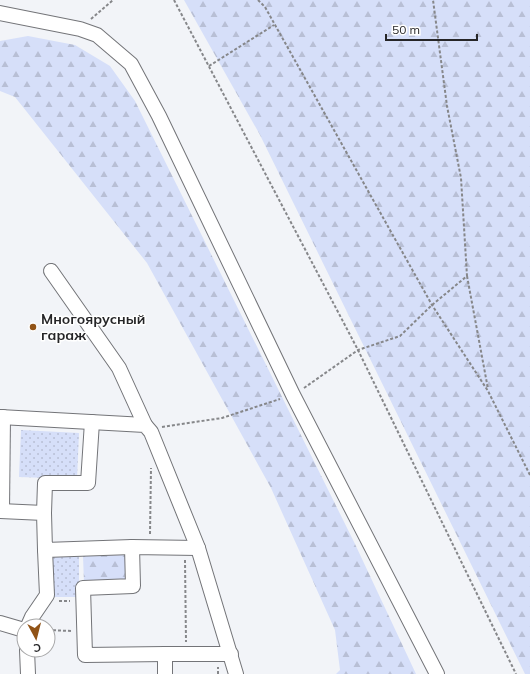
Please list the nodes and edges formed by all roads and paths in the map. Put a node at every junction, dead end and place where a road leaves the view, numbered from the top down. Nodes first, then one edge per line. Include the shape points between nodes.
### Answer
1 (113, 0) edge
2 (174, 0) edge
3 (258, 0) edge
4 (433, 0) edge
5 (0, 13) edge
6 (274, 25) junction
7 (80, 29) junction
8 (209, 66) junction
9 (51, 271) dead end
10 (467, 276) junction
11 (432, 305) junction
12 (358, 350) junction
13 (488, 391) junction
14 (293, 395) junction
15 (1, 417) edge
16 (92, 422) junction
17 (148, 429) junction
18 (151, 463) dead end
19 (530, 475) edge
20 (1, 511) edge
21 (44, 513) junction
22 (132, 547) junction
23 (150, 548) junction
24 (192, 548) junction
25 (45, 550) junction
26 (42, 601) junction
27 (83, 601) junction
28 (32, 618) edge
29 (0, 623) edge
30 (16, 628) edge
31 (56, 630) edge
32 (84, 630) junction
33 (165, 654) junction
34 (231, 654) junction
35 (186, 655) junction
36 (27, 658) edge
37 (28, 674) edge
38 (165, 674) edge
39 (236, 674) edge
40 (437, 674) edge
41 (516, 674) edge

1 - 7 path
2 - 8 path
3 - 6 path via 265,7
4 - 10 path via 461,178
5 - 7 lane
6 - 8 path
6 - 11 path
7 - 14 lane via 97,35 131,64
8 - 12 path
9 - 17 lane via 119,368
10 - 11 path
10 - 13 path
11 - 12 path via 400,336
11 - 13 path
12 - 14 path
12 - 41 path
13 - 19 path
14 - 17 path via 222,418
14 - 40 lane
15 - 16 lane
15 - 20 lane
16 - 17 lane
16 - 21 lane via 88,483 45,482
17 - 24 lane
18 - 23 path
20 - 21 lane
21 - 25 lane
22 - 23 lane
22 - 25 lane
22 - 27 lane via 133,586 83,588
23 - 24 lane
24 - 34 lane
24 - 35 path
25 - 26 lane via 47,595
26 - 27 path
26 - 28 lane
27 - 32 lane
29 - 30 lane
31 - 32 path
32 - 33 lane via 85,655
33 - 35 lane
33 - 38 lane
34 - 35 lane
34 - 39 lane
36 - 37 lane

